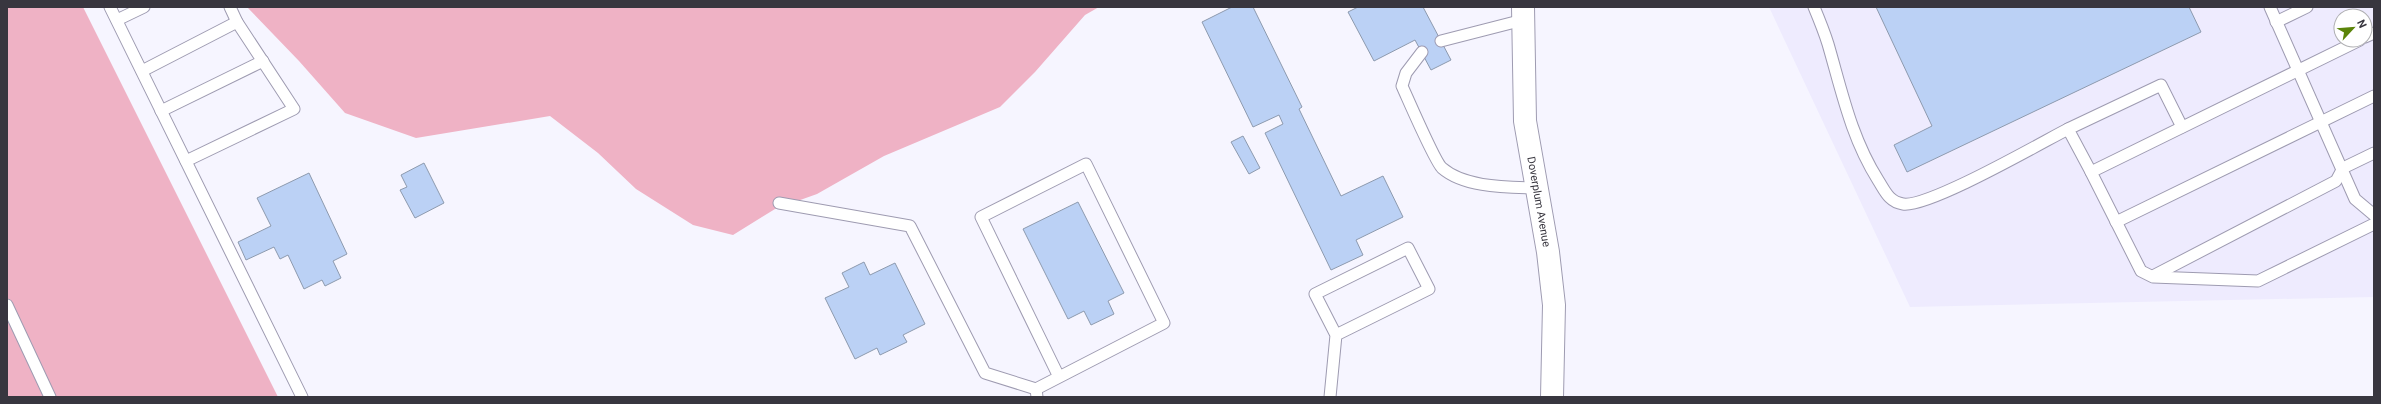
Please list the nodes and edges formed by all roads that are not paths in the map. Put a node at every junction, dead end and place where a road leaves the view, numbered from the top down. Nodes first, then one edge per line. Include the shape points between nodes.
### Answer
1 (110, 7) edge
2 (144, 7) edge
3 (230, 7) edge
4 (1814, 7) edge
5 (2270, 7) edge
6 (2307, 7) edge
7 (1523, 13) edge
8 (116, 20) junction
9 (237, 22) junction
10 (2276, 22) junction
11 (1441, 40) dead end
12 (2343, 48) edge
13 (1422, 52) dead end
14 (263, 61) junction
15 (2298, 70) junction
16 (142, 71) junction
17 (2374, 96) edge
18 (161, 111) junction
19 (2321, 123) junction
20 (2182, 127) junction
21 (2068, 129) junction
22 (2374, 153) edge
23 (186, 161) junction
24 (2343, 168) junction
25 (2091, 172) junction
26 (1537, 188) junction
27 (779, 203) dead end
28 (2372, 211) edge
29 (2116, 222) junction
30 (2374, 224) edge
31 (2153, 277) junction
32 (7, 305) edge
33 (1336, 335) junction
34 (1059, 377) junction
35 (1036, 393) edge
36 (50, 397) edge
37 (302, 397) edge
38 (1330, 397) edge
39 (1552, 397) edge

1 - 8 lane
2 - 8 lane
3 - 9 lane
4 - 21 lane via 1828,43 1840,95 1854,136 1868,165 1890,199 1903,204 1915,203 1947,192
5 - 10 lane
6 - 10 lane
7 - 11 lane
7 - 26 street, Doverplum Avenue via 1525,121
8 - 16 lane
9 - 14 lane
9 - 16 lane
10 - 15 lane
12 - 15 lane
13 - 26 lane via 1406,73 1402,86 1441,168 1482,184
14 - 18 lane
14 - 23 lane via 294,109
15 - 19 lane
15 - 20 lane
16 - 18 lane
17 - 19 lane
18 - 23 lane
19 - 24 lane
19 - 29 lane
20 - 21 lane via 2161,85
20 - 25 lane
21 - 25 lane
22 - 24 lane
23 - 37 lane
24 - 28 lane via 2355,199
24 - 31 lane via 2336,181
25 - 29 lane
26 - 39 street, Doverplum Avenue via 1554,305
27 - 35 lane via 910,226 985,373
29 - 31 lane via 2141,271
30 - 31 lane via 2258,281
32 - 36 lane
33 - 33 lane via 1429,289 1408,248 1316,294
33 - 38 lane
34 - 34 lane via 1164,323 1086,164 981,217
34 - 35 lane

